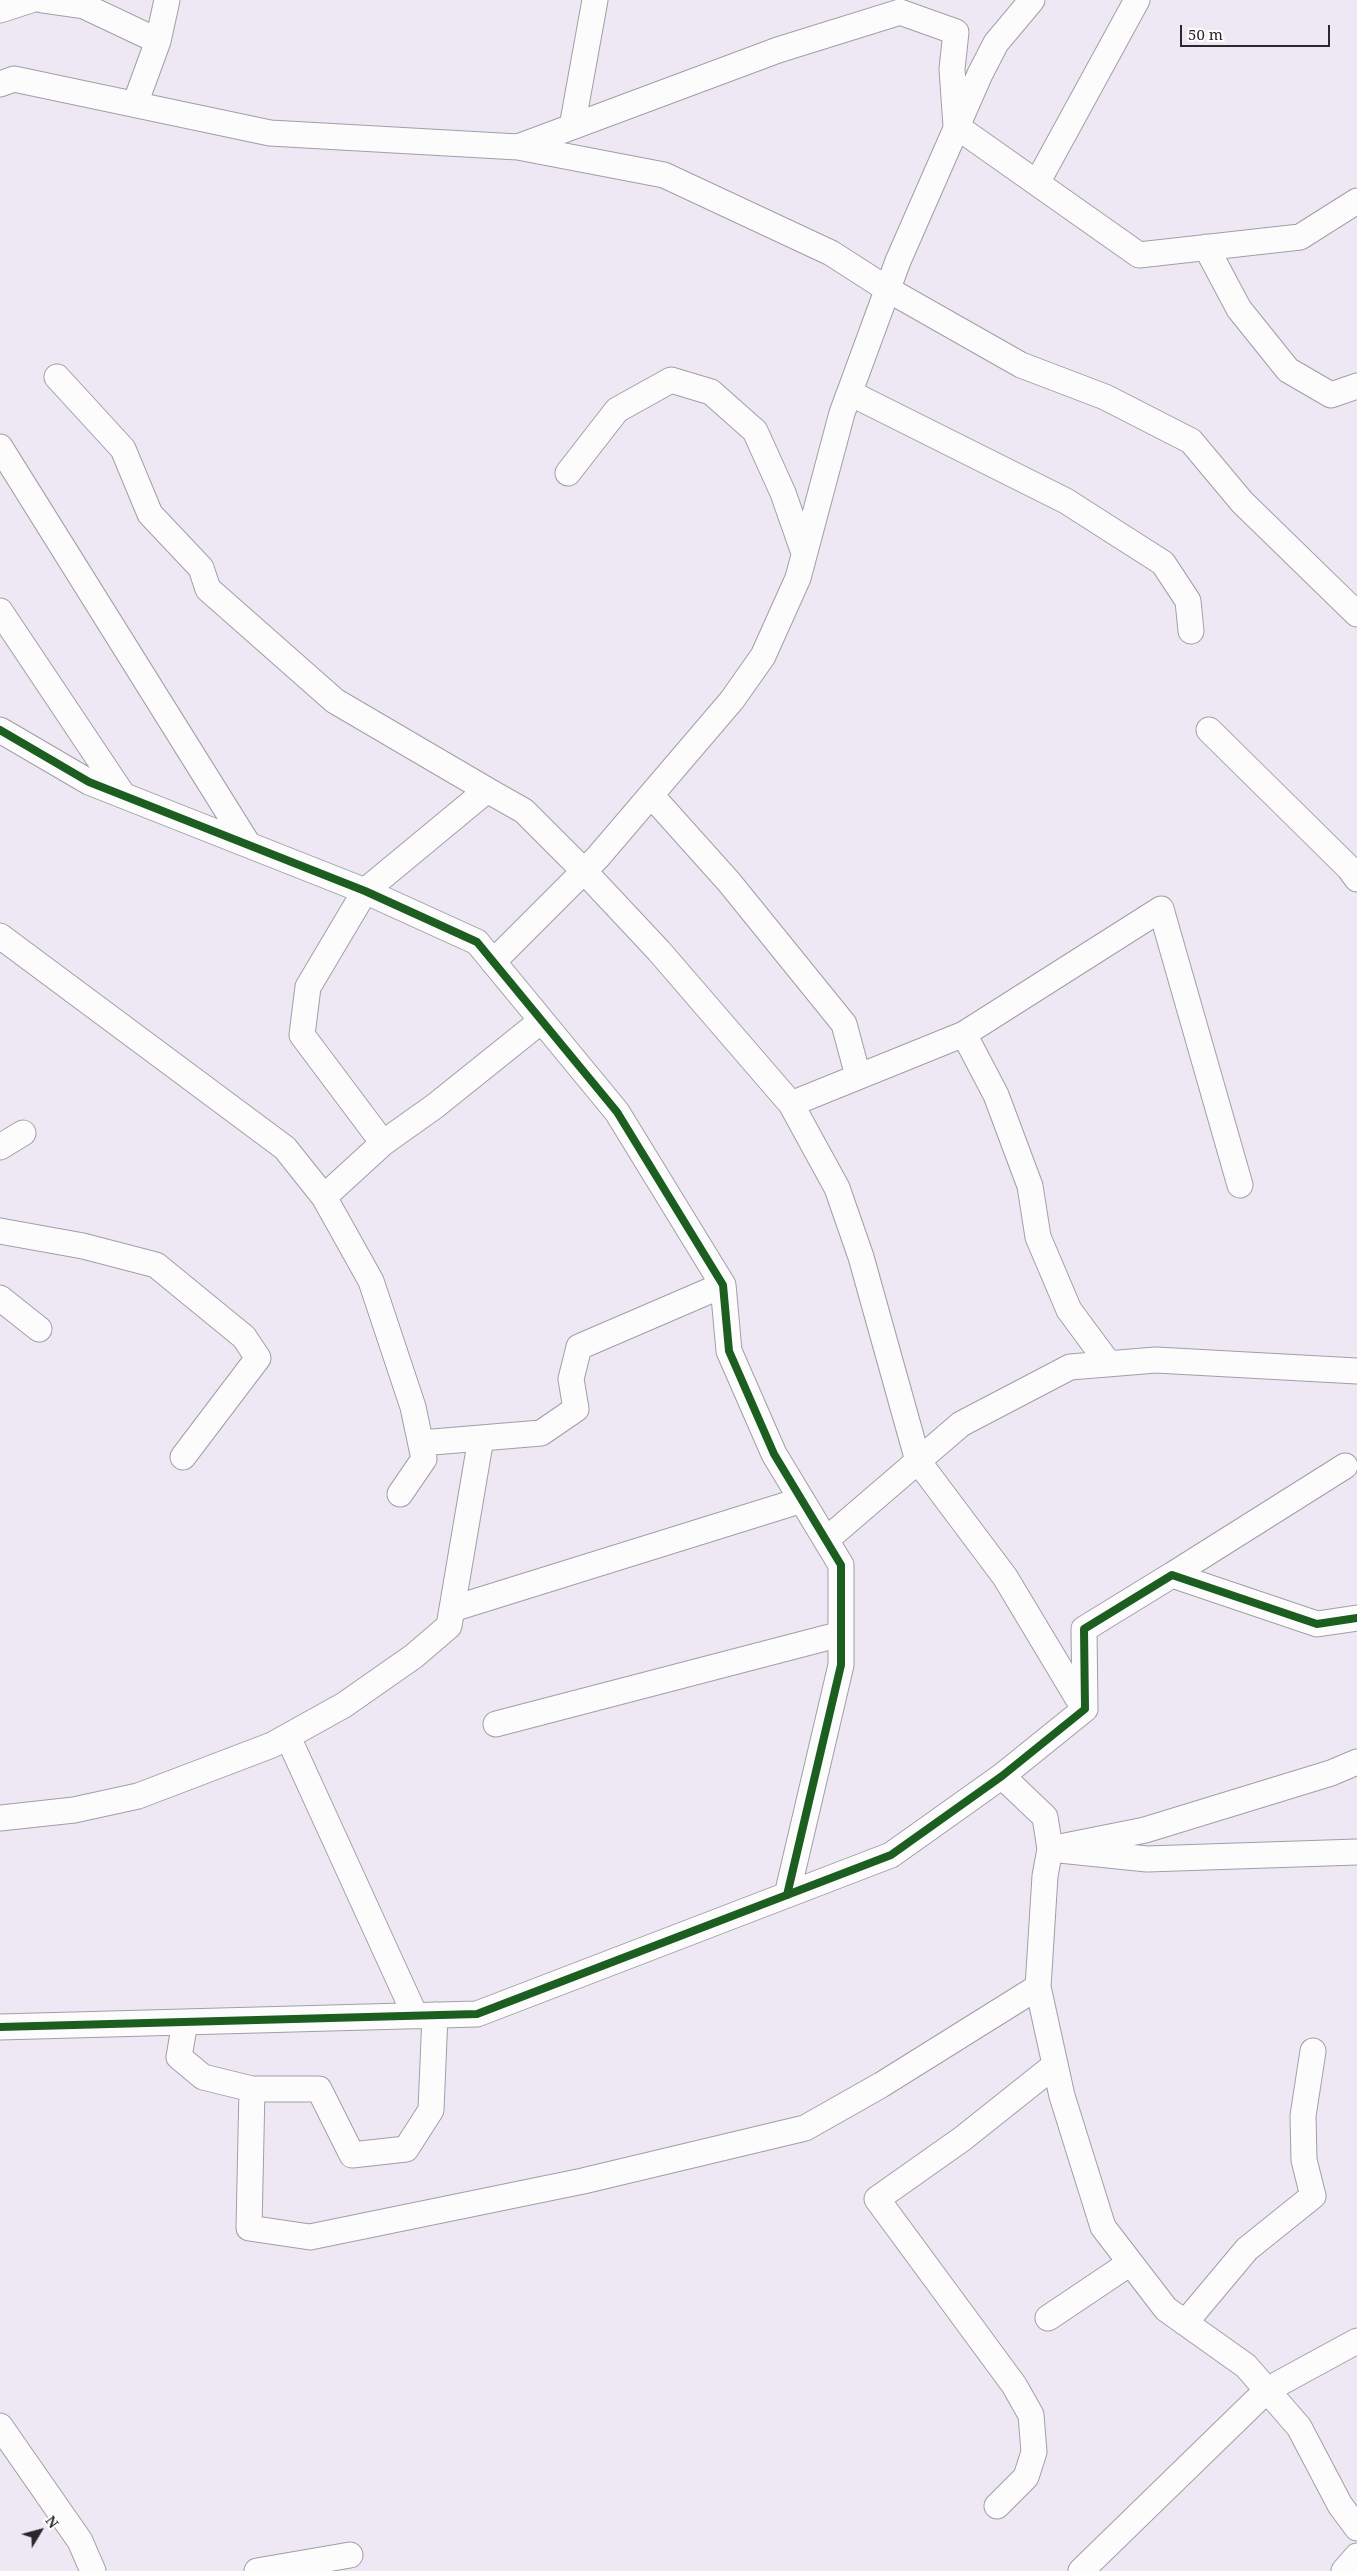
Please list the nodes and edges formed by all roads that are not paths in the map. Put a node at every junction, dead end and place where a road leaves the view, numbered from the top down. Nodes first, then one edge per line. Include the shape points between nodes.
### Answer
1 (31, 0) edge
2 (42, 0) edge
3 (167, 0) edge
4 (595, 0) edge
5 (1032, 0) edge
6 (1137, 0) edge
7 (0, 10) edge
8 (158, 42) junction
9 (0, 84) edge
10 (136, 104) junction
11 (956, 126) junction
12 (572, 127) junction
13 (518, 147) junction
14 (1037, 183) junction
15 (1357, 201) edge
16 (1206, 247) junction
17 (887, 289) junction
18 (57, 377) dead end
19 (1357, 386) edge
20 (850, 392) junction
21 (0, 447) edge
22 (568, 473) dead end
23 (804, 553) junction
24 (0, 611) edge
25 (1357, 614) edge
26 (1191, 631) dead end
27 (0, 730) edge
28 (1209, 730) dead end
29 (487, 790) junction
30 (651, 795) junction
31 (124, 796) junction
32 (248, 844) junction
33 (584, 871) junction
34 (1357, 879) edge
35 (365, 891) junction
36 (0, 936) edge
37 (493, 962) junction
38 (541, 1020) junction
39 (964, 1034) junction
40 (858, 1076) junction
41 (792, 1104) junction
42 (24, 1132) dead end
43 (383, 1143) junction
44 (0, 1147) edge
45 (1240, 1185) dead end
46 (324, 1198) junction
47 (0, 1231) edge
48 (723, 1284) junction
49 (0, 1298) edge
50 (39, 1329) dead end
51 (1109, 1364) junction
52 (1357, 1371) edge
53 (481, 1438) junction
54 (421, 1443) junction
55 (183, 1456) dead end
56 (918, 1461) junction
57 (1345, 1466) dead end
58 (400, 1494) dead end
59 (802, 1500) junction
60 (826, 1540) junction
61 (1172, 1575) junction
62 (452, 1609) junction
63 (1357, 1618) edge
64 (841, 1634) junction
65 (1085, 1709) junction
66 (496, 1724) dead end
67 (288, 1737) junction
68 (1357, 1762) edge
69 (1002, 1776) junction
70 (0, 1818) edge
71 (1050, 1849) junction
72 (1357, 1852) edge
73 (787, 1895) junction
74 (1038, 1987) junction
75 (425, 2015) junction
76 (185, 2022) junction
77 (0, 2027) edge
78 (1313, 2051) dead end
79 (1055, 2065) junction
80 (252, 2089) junction
81 (1130, 2263) junction
82 (1048, 2318) dead end
83 (1185, 2323) junction
84 (1357, 2341) edge
85 (1267, 2390) junction
86 (0, 2426) edge
87 (997, 2506) dead end
88 (1357, 2528) edge
89 (350, 2555) dead end
90 (1357, 2556) edge
91 (90, 2570) edge
92 (257, 2571) edge
93 (1081, 2571) edge
94 (1344, 2571) edge

1 - 7 street
2 - 8 street via 84,6
3 - 8 street
4 - 12 street
5 - 11 street via 996,44
6 - 14 street
8 - 10 street
9 - 10 street via 14,78
10 - 13 street via 270,132
11 - 12 street via 952,69 956,32 900,12 778,50
11 - 14 street
11 - 17 street
12 - 13 street
13 - 17 street via 664,175 831,253
14 - 16 street via 1139,254
15 - 16 street via 1300,237
16 - 19 street via 1239,309 1288,370 1331,396
17 - 20 street
17 - 25 street via 1021,365 1105,397 1190,441 1242,502
18 - 29 street via 123,449 150,514 201,568 208,589 335,701
20 - 23 street
20 - 26 street via 1066,501 1163,563 1188,601
21 - 32 street
22 - 23 street via 618,410 670,380 712,392 755,431 783,493
23 - 30 street via 798,578 763,656 732,700
24 - 31 street
27 - 31 street via 89,782
28 - 34 street via 1350,868
29 - 33 street via 524,811
29 - 35 street
30 - 33 street
30 - 40 street via 729,882 844,1024
31 - 32 street
32 - 35 street
33 - 37 street
33 - 41 street via 659,951
35 - 37 street via 477,942
35 - 43 street via 308,987 302,1034
36 - 46 street via 284,1148
37 - 38 street
38 - 43 street via 435,1106
38 - 48 street via 617,1112
39 - 40 street
39 - 45 street via 1161,909
39 - 51 street via 999,1104 1030,1186 1038,1237 1070,1310
40 - 41 street
41 - 56 street via 837,1188 861,1257
42 - 44 street
43 - 46 street
46 - 54 street via 371,1281 413,1407
47 - 55 street via 82,1246 156,1265 244,1336 258,1358
48 - 53 street via 579,1347 571,1379 576,1409 542,1433
48 - 59 street via 729,1351 774,1454
49 - 50 street
51 - 52 street via 1156,1360
51 - 56 street via 1070,1367 961,1424
53 - 54 street
53 - 62 street
54 - 58 street via 424,1459
56 - 60 street
56 - 65 street via 1005,1577
57 - 61 street
59 - 60 street
59 - 62 street
60 - 64 street via 842,1565
61 - 63 street via 1317,1624
61 - 65 street via 1084,1630
62 - 67 street via 449,1626 414,1656 344,1705
64 - 66 street
64 - 73 street via 841,1665
65 - 69 street
67 - 70 street via 138,1796 74,1810
67 - 75 street
68 - 71 street via 1331,1773 1145,1830
69 - 71 street via 1045,1817
69 - 73 street via 891,1855
71 - 72 street via 1147,1860
71 - 74 street
73 - 75 street via 478,2014
74 - 79 street
74 - 80 street via 881,2085 805,2128 583,2181 310,2237 249,2228
75 - 76 street
75 - 80 street via 431,2110 406,2149 352,2155 319,2089
76 - 77 street
76 - 80 street via 179,2057 203,2076
78 - 83 street via 1303,2116 1304,2160 1313,2196 1247,2249
79 - 81 street via 1103,2228
79 - 87 street via 962,2140 878,2199 1014,2385 1030,2415 1034,2452 1026,2477
81 - 82 street
81 - 83 street via 1166,2309
83 - 85 street via 1246,2366
84 - 85 street
85 - 88 street via 1299,2427 1340,2505
85 - 93 street
86 - 91 street via 80,2541
89 - 92 street
90 - 94 street

